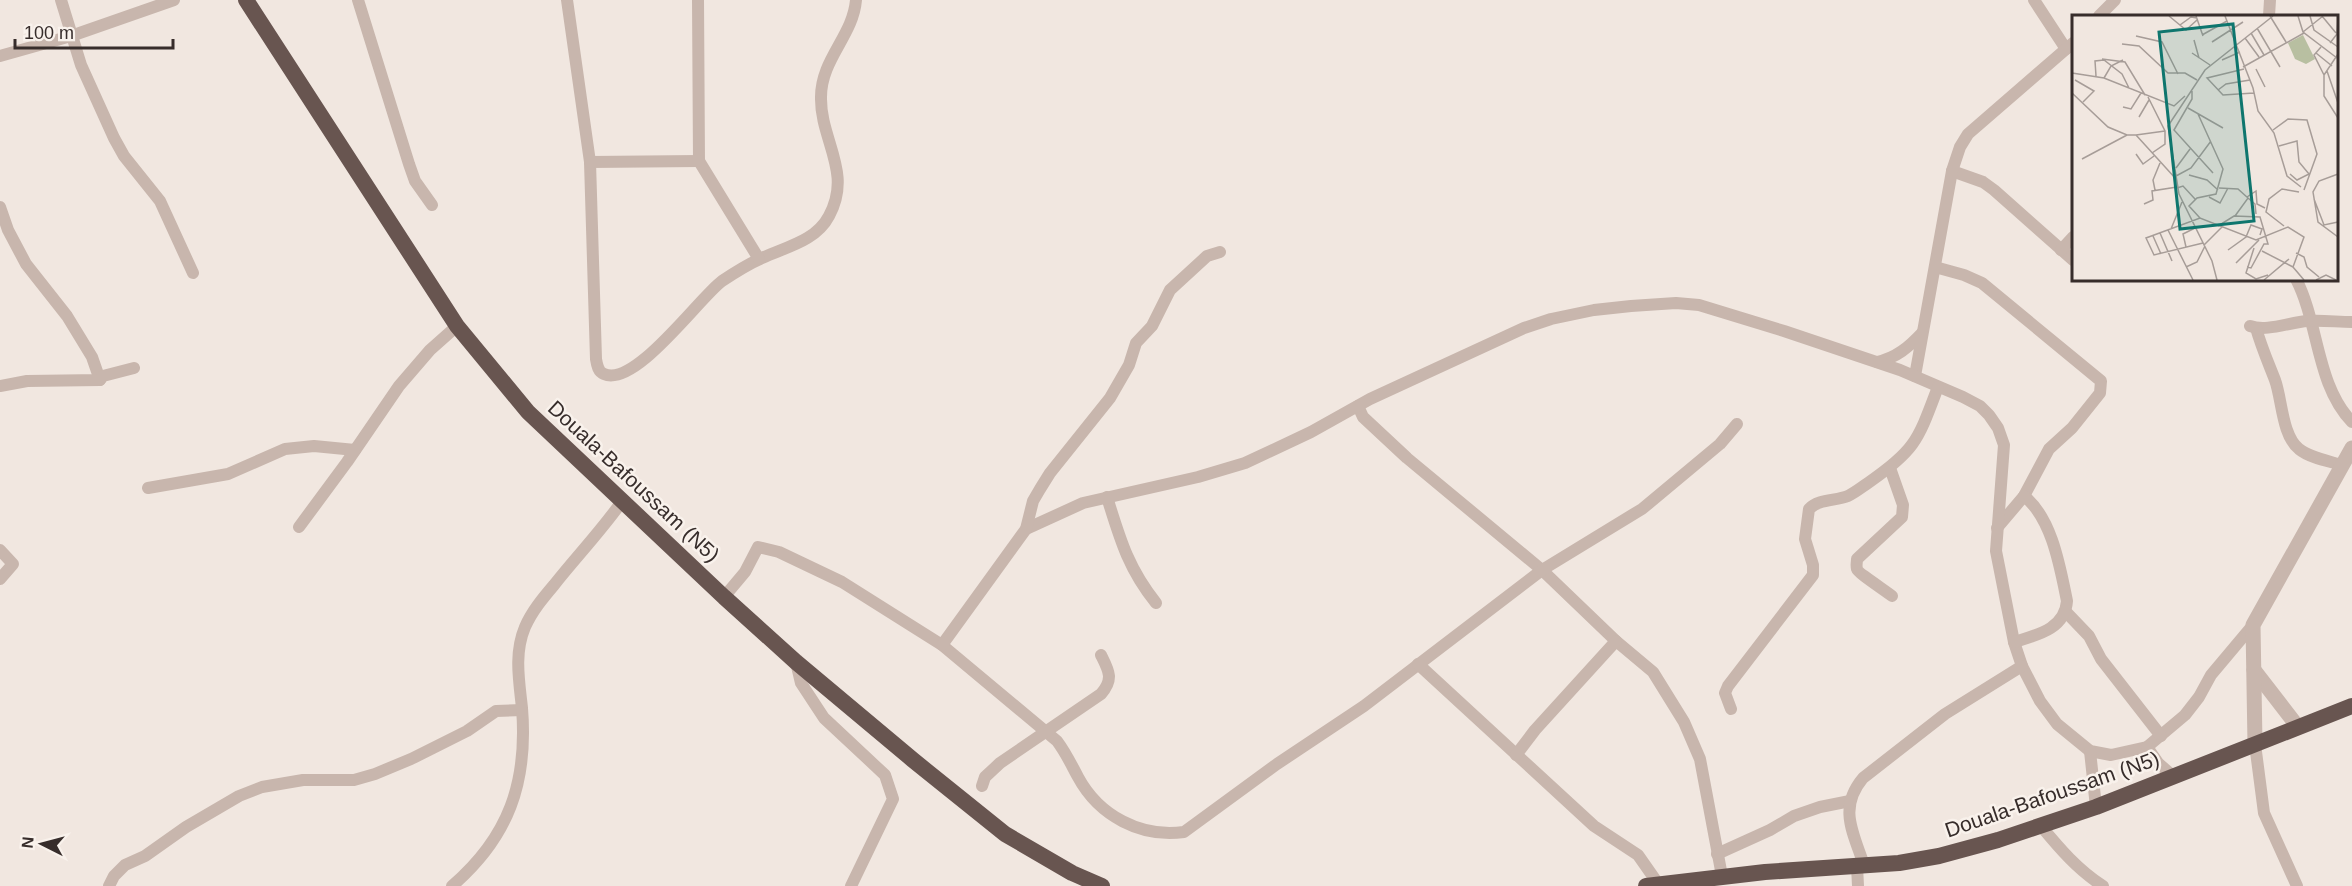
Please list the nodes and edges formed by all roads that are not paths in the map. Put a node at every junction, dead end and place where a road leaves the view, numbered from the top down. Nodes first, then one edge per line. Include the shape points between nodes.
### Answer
1 (61, 0) edge
2 (174, 0) edge
3 (246, 0) edge
4 (358, 0) edge
5 (567, 0) edge
6 (698, 0) edge
7 (856, 0) edge
8 (2034, 0) edge
9 (2115, 0) edge
10 (2270, 0) edge
11 (2100, 15) edge
12 (2269, 15) edge
13 (71, 36) junction
14 (2070, 46) edge
15 (0, 57) edge
16 (699, 161) junction
17 (590, 162) junction
18 (1952, 171) junction
19 (432, 204) dead end
20 (0, 207) edge
21 (2072, 238) edge
22 (2061, 250) junction
23 (1220, 252) dead end
24 (759, 259) junction
25 (2072, 259) edge
26 (1935, 267) junction
27 (193, 273) dead end
28 (2296, 280) edge
29 (2311, 321) junction
30 (2352, 322) edge
31 (457, 326) junction
32 (1922, 333) junction
33 (1876, 362) junction
34 (134, 368) dead end
35 (1915, 376) junction
36 (100, 380) junction
37 (0, 386) edge
38 (1938, 387) junction
39 (1358, 406) junction
40 (2352, 422) edge
41 (1737, 424) dead end
42 (2352, 448) edge
43 (355, 450) junction
44 (2342, 465) junction
45 (1890, 468) junction
46 (148, 488) dead end
47 (2024, 496) junction
48 (1107, 497) junction
49 (623, 500) junction
50 (299, 527) dead end
51 (1997, 528) junction
52 (1026, 529) junction
53 (0, 550) edge
54 (1542, 570) junction
55 (0, 579) edge
56 (1892, 596) dead end
57 (724, 597) junction
58 (1156, 603) dead end
59 (2066, 612) junction
60 (2253, 625) junction
61 (1616, 641) junction
62 (2014, 642) junction
63 (942, 645) junction
64 (1101, 655) dead end
65 (796, 662) junction
66 (1418, 664) junction
67 (2022, 666) junction
68 (2254, 670) junction
69 (2352, 706) edge
70 (1731, 709) dead end
71 (522, 710) junction
72 (2298, 727) junction
73 (1046, 732) junction
74 (2161, 736) junction
75 (2255, 744) junction
76 (2147, 747) junction
77 (2090, 751) junction
78 (1516, 755) junction
79 (2174, 777) junction
80 (982, 786) dead end
81 (1850, 801) junction
82 (2096, 807) junction
83 (2041, 826) junction
84 (1717, 854) junction
85 (1861, 865) junction
86 (1722, 876) junction
87 (1652, 885) edge
88 (109, 886) edge
89 (452, 886) edge
90 (851, 886) edge
91 (1102, 886) edge
92 (1858, 886) edge
93 (2103, 886) edge
94 (2297, 886) edge

1 - 13 street
2 - 13 street
3 - 31 highway, Douala-Bafoussam (N5)
4 - 19 street via 409,164
5 - 17 street
6 - 16 street
7 - 24 street via 852,21 822,80 823,119 839,173 837,198 824,225 811,237
8 - 14 street
9 - 11 street
10 - 12 street
13 - 15 street
13 - 27 street via 114,138 160,201
14 - 18 street via 1968,134
16 - 17 street
16 - 24 street
17 - 24 street via 596,359 604,374 622,373 652,353 705,296
18 - 22 street via 1988,186
18 - 26 street
20 - 36 street via 26,264 67,316 92,357
21 - 22 street
22 - 25 street
23 - 52 street via 1207,256 1170,290 1152,327 1136,343 1110,398 1040,489
26 - 32 street
26 - 47 street via 1982,283 2101,381 2100,393 2080,420 2049,449
28 - 29 street
29 - 30 street
29 - 40 street via 2331,389
29 - 44 street via 2253,327 2275,380 2291,439 2304,453
31 - 43 street via 415,367
31 - 49 highway, Douala-Bafoussam (N5) via 528,412
32 - 33 street via 1892,358
32 - 35 street
33 - 35 street
33 - 39 street via 1699,305 1631,306 1594,310 1524,328
34 - 36 street
35 - 38 street
36 - 37 street via 27,381
38 - 45 street via 1923,430
38 - 51 street via 1980,406 1998,428 2004,446
39 - 48 street via 1245,463
39 - 54 street via 1363,417 1407,458
41 - 54 street via 1720,444 1642,509
42 - 44 street
43 - 46 street via 314,446 285,449 228,474
43 - 50 street
44 - 60 street
45 - 56 street via 1903,505 1902,517 1857,559 1856,567
45 - 70 street via 1851,495 1809,509 1805,539 1813,575 1728,686 1725,693
47 - 51 street
47 - 59 street via 2047,528 2064,589
48 - 52 street via 1083,503
48 - 58 street via 1126,556
49 - 57 highway, Douala-Bafoussam (N5)
49 - 71 street via 536,608 525,628 518,653 517,680
51 - 62 street via 1999,572
52 - 63 street
53 - 55 street via 13,564
54 - 61 street
54 - 66 street
57 - 63 street via 746,572 758,547 779,552 842,582
57 - 65 highway, Douala-Bafoussam (N5)
59 - 62 street via 2048,630
59 - 74 street via 2089,636 2101,659
60 - 68 street
60 - 74 street via 2211,675 2185,715
61 - 78 street
61 - 84 street via 1653,672 1684,722 1700,759
62 - 67 street
63 - 73 street
64 - 73 street via 1108,672 1108,686
65 - 90 street via 801,683 824,718 885,775 893,799
65 - 91 highway, Douala-Bafoussam (N5) via 1005,834
66 - 73 street via 1184,832 1166,835 1119,821 1091,795 1070,757
66 - 78 street
67 - 77 street via 2057,724
67 - 81 street via 1945,714 1896,752 1863,778 1852,791
68 - 72 street
68 - 75 street
69 - 72 highway, Douala-Bafoussam (N5)
71 - 88 street via 496,711 467,731 375,774 354,780 303,780 262,787 240,796 125,865
71 - 89 street via 516,795 488,850
72 - 75 highway, Douala-Bafoussam (N5)
73 - 80 street via 1000,763 985,777
74 - 76 street
75 - 79 highway, Douala-Bafoussam (N5)
75 - 94 street via 2264,813
76 - 77 street via 2111,755
76 - 79 street via 2157,763
77 - 82 street
78 - 87 street via 1594,826 1638,855
79 - 82 highway, Douala-Bafoussam (N5)
81 - 84 street via 1794,816
81 - 85 street via 1850,821
82 - 83 highway, Douala-Bafoussam (N5)
83 - 85 highway, Douala-Bafoussam (N5) via 1939,856
83 - 93 street via 2068,858
84 - 86 street
85 - 86 highway, Douala-Bafoussam (N5) via 1765,878
85 - 92 street
86 - 87 highway, Douala-Bafoussam (N5)

